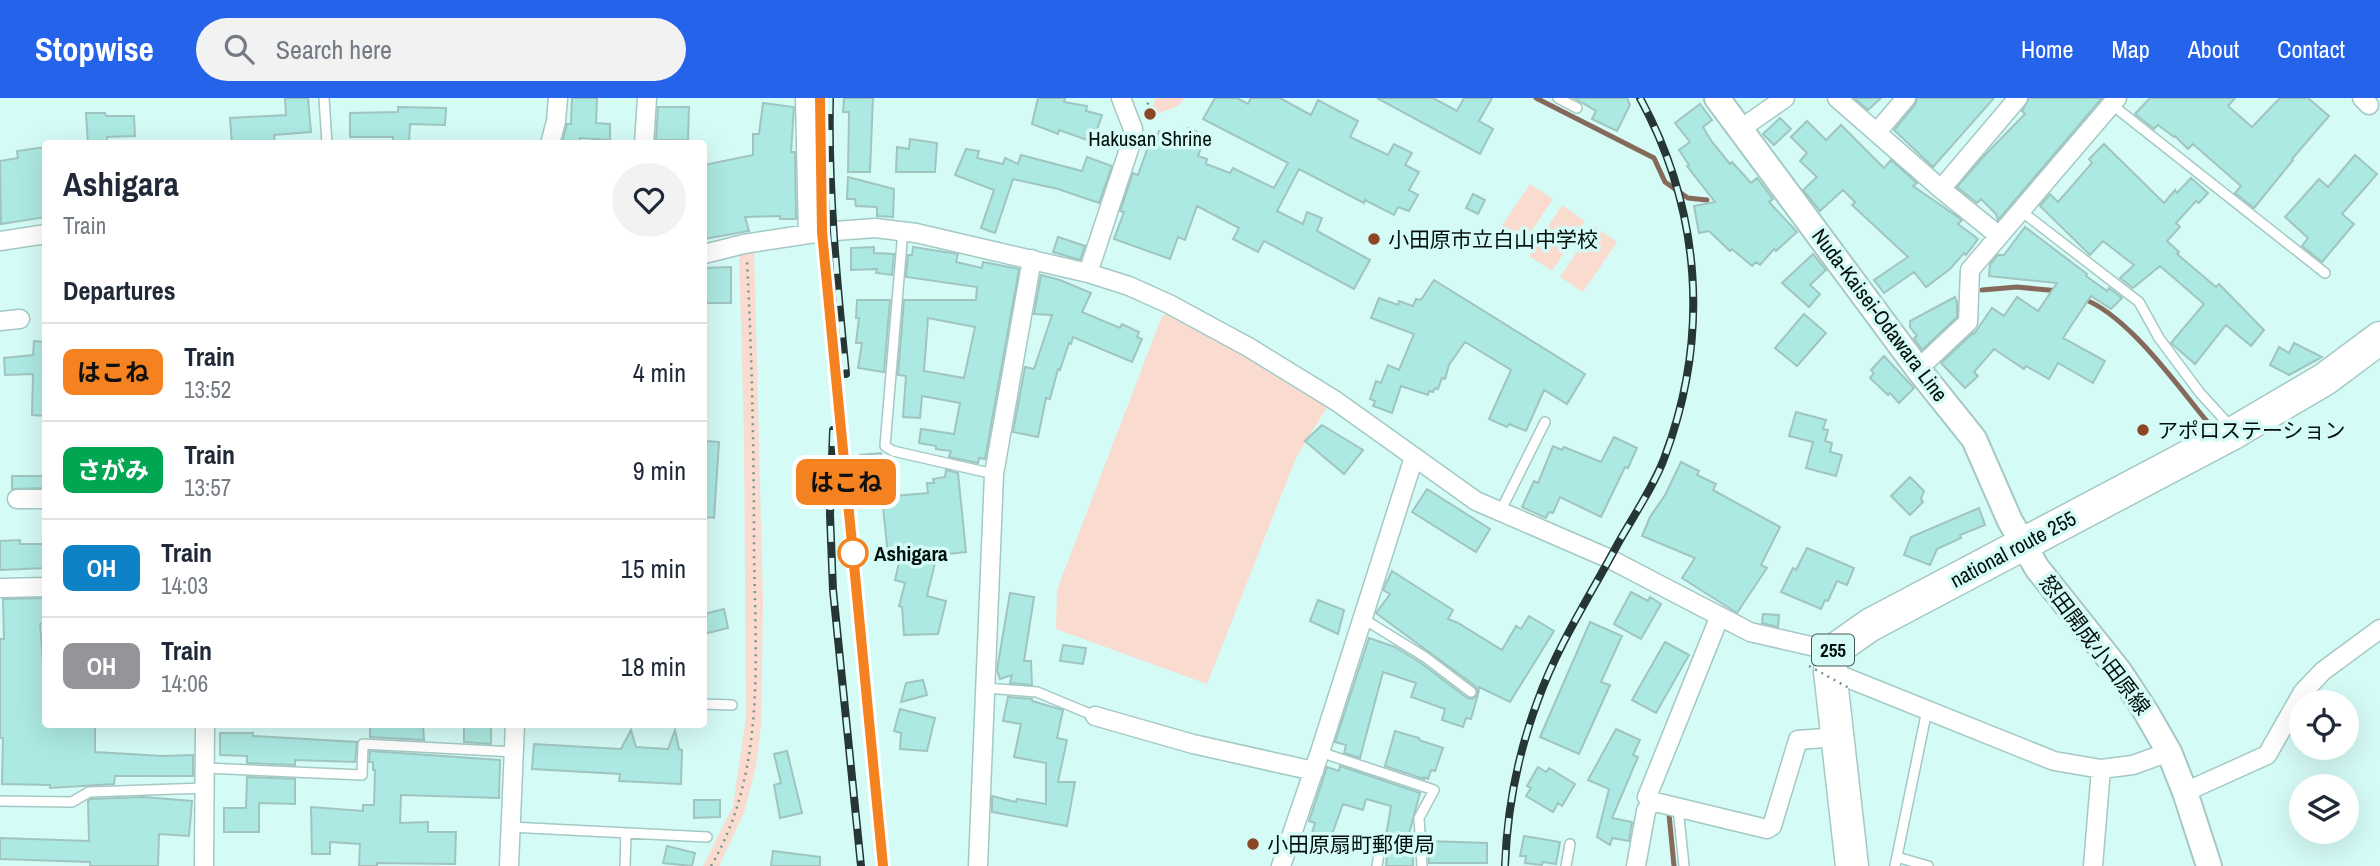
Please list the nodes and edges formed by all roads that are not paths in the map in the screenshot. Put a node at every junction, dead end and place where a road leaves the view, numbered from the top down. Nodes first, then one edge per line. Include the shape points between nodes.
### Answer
1 (324, 98) edge
2 (558, 98) edge
3 (646, 98) edge
4 (805, 98) edge
5 (1121, 98) edge
6 (1558, 98) edge
7 (1717, 98) edge
8 (1785, 98) edge
9 (1837, 98) edge
10 (1906, 98) edge
11 (2018, 98) edge
12 (2114, 101) edge
13 (1577, 107) dead end
14 (1742, 128) junction
15 (1877, 132) junction
16 (327, 140) edge
17 (551, 140) edge
18 (644, 140) edge
19 (1941, 189) junction
20 (2021, 211) junction
21 (903, 230) junction
22 (808, 234) junction
23 (42, 235) edge
24 (1998, 235) junction
25 (0, 241) edge
26 (707, 253) edge
27 (1032, 259) junction
28 (1088, 273) junction
29 (2325, 273) dead end
30 (20, 319) dead end
31 (0, 321) edge
32 (2380, 338) edge
33 (1918, 369) junction
34 (1545, 422) dead end
35 (2235, 432) junction
36 (1414, 457) junction
37 (994, 474) junction
38 (17, 499) dead end
39 (42, 499) edge
40 (1500, 512) junction
41 (2022, 543) junction
42 (42, 587) edge
43 (0, 588) edge
44 (1362, 618) junction
45 (1719, 618) junction
46 (2380, 629) edge
47 (1830, 669) junction
48 (985, 688) junction
49 (1471, 692) dead end
50 (707, 704) edge
51 (732, 705) dead end
52 (1927, 710) junction
53 (1095, 716) joint
54 (205, 728) edge
55 (515, 728) edge
56 (1838, 737) junction
57 (513, 752) junction
58 (1320, 752) junction
59 (2169, 752) junction
60 (206, 768) junction
61 (2101, 769) junction
62 (1314, 771) junction
63 (205, 788) junction
64 (2185, 792) junction
65 (0, 801) edge
66 (1651, 801) junction
67 (1678, 807) junction
68 (510, 827) junction
69 (626, 833) junction
70 (707, 837) dead end
71 (1570, 844) dead end
72 (1379, 854) dead end
73 (1896, 862) edge
74 (204, 866) edge
75 (509, 866) edge
76 (625, 866) edge
77 (978, 866) edge
78 (1281, 866) edge
79 (1377, 866) edge
80 (1422, 866) edge
81 (1567, 866) edge
82 (1636, 866) edge
83 (1684, 866) edge
84 (1852, 866) edge
85 (1928, 866) edge
86 (2093, 866) edge
87 (2210, 866) edge

1 - 16 lane
2 - 17 street
3 - 18 street
4 - 22 street
5 - 28 street via 1133,129 1132,139
6 - 13 lane
7 - 14 main road, Nuda-Kaisei-Odawara Line
8 - 14 street
9 - 15 street
10 - 15 street
11 - 19 street
12 - 20 street
12 - 29 lane
14 - 33 main road, Nuda-Kaisei-Odawara Line
15 - 19 street
19 - 24 street
20 - 24 street
20 - 35 lane via 2139,302 2159,338
21 - 22 street
21 - 27 street
21 - 37 lane via 885,446
22 - 26 street
23 - 25 street
24 - 33 street via 1970,270 1968,321
27 - 28 street
27 - 37 street
28 - 36 street via 1169,304 1250,348
30 - 31 street
32 - 35 highway, national route 255 / 255 via 2325,379
33 - 41 main road, Nuda-Kaisei-Odawara Line via 1974,439
34 - 40 lane
35 - 41 highway, national route 255 / 255
36 - 40 street
36 - 44 street
37 - 48 street
38 - 39 street
40 - 45 street via 1610,559
41 - 47 highway, national route 255 / 255 via 1870,625
41 - 59 main road, 怒田開成小田原線 via 2119,671
42 - 43 street
44 - 49 lane
44 - 58 street
45 - 47 street
45 - 66 street via 1647,797
46 - 64 street via 2323,671 2303,692 2267,755
47 - 52 street
47 - 56 highway, 255
48 - 53 lane via 1037,692
48 - 77 street
50 - 51 lane
52 - 61 street via 2054,761
52 - 73 lane
53 - 62 street
54 - 60 street
55 - 57 street
56 - 67 street via 1798,740 1767,829
56 - 84 highway, 255
57 - 60 lane via 363,744 362,775
57 - 68 street
58 - 62 street
58 - 80 lane via 1434,790 1419,818
59 - 61 street via 2133,765
59 - 64 main road, 怒田開成小田原線
60 - 63 street
61 - 86 street
62 - 78 street
63 - 65 lane via 89,792 72,802
63 - 74 street
64 - 87 main road, 怒田開成小田原線
66 - 67 street
66 - 82 street
67 - 83 lane
68 - 69 lane
68 - 75 street
69 - 70 lane
69 - 76 lane
71 - 81 lane
72 - 79 lane
73 - 85 lane

